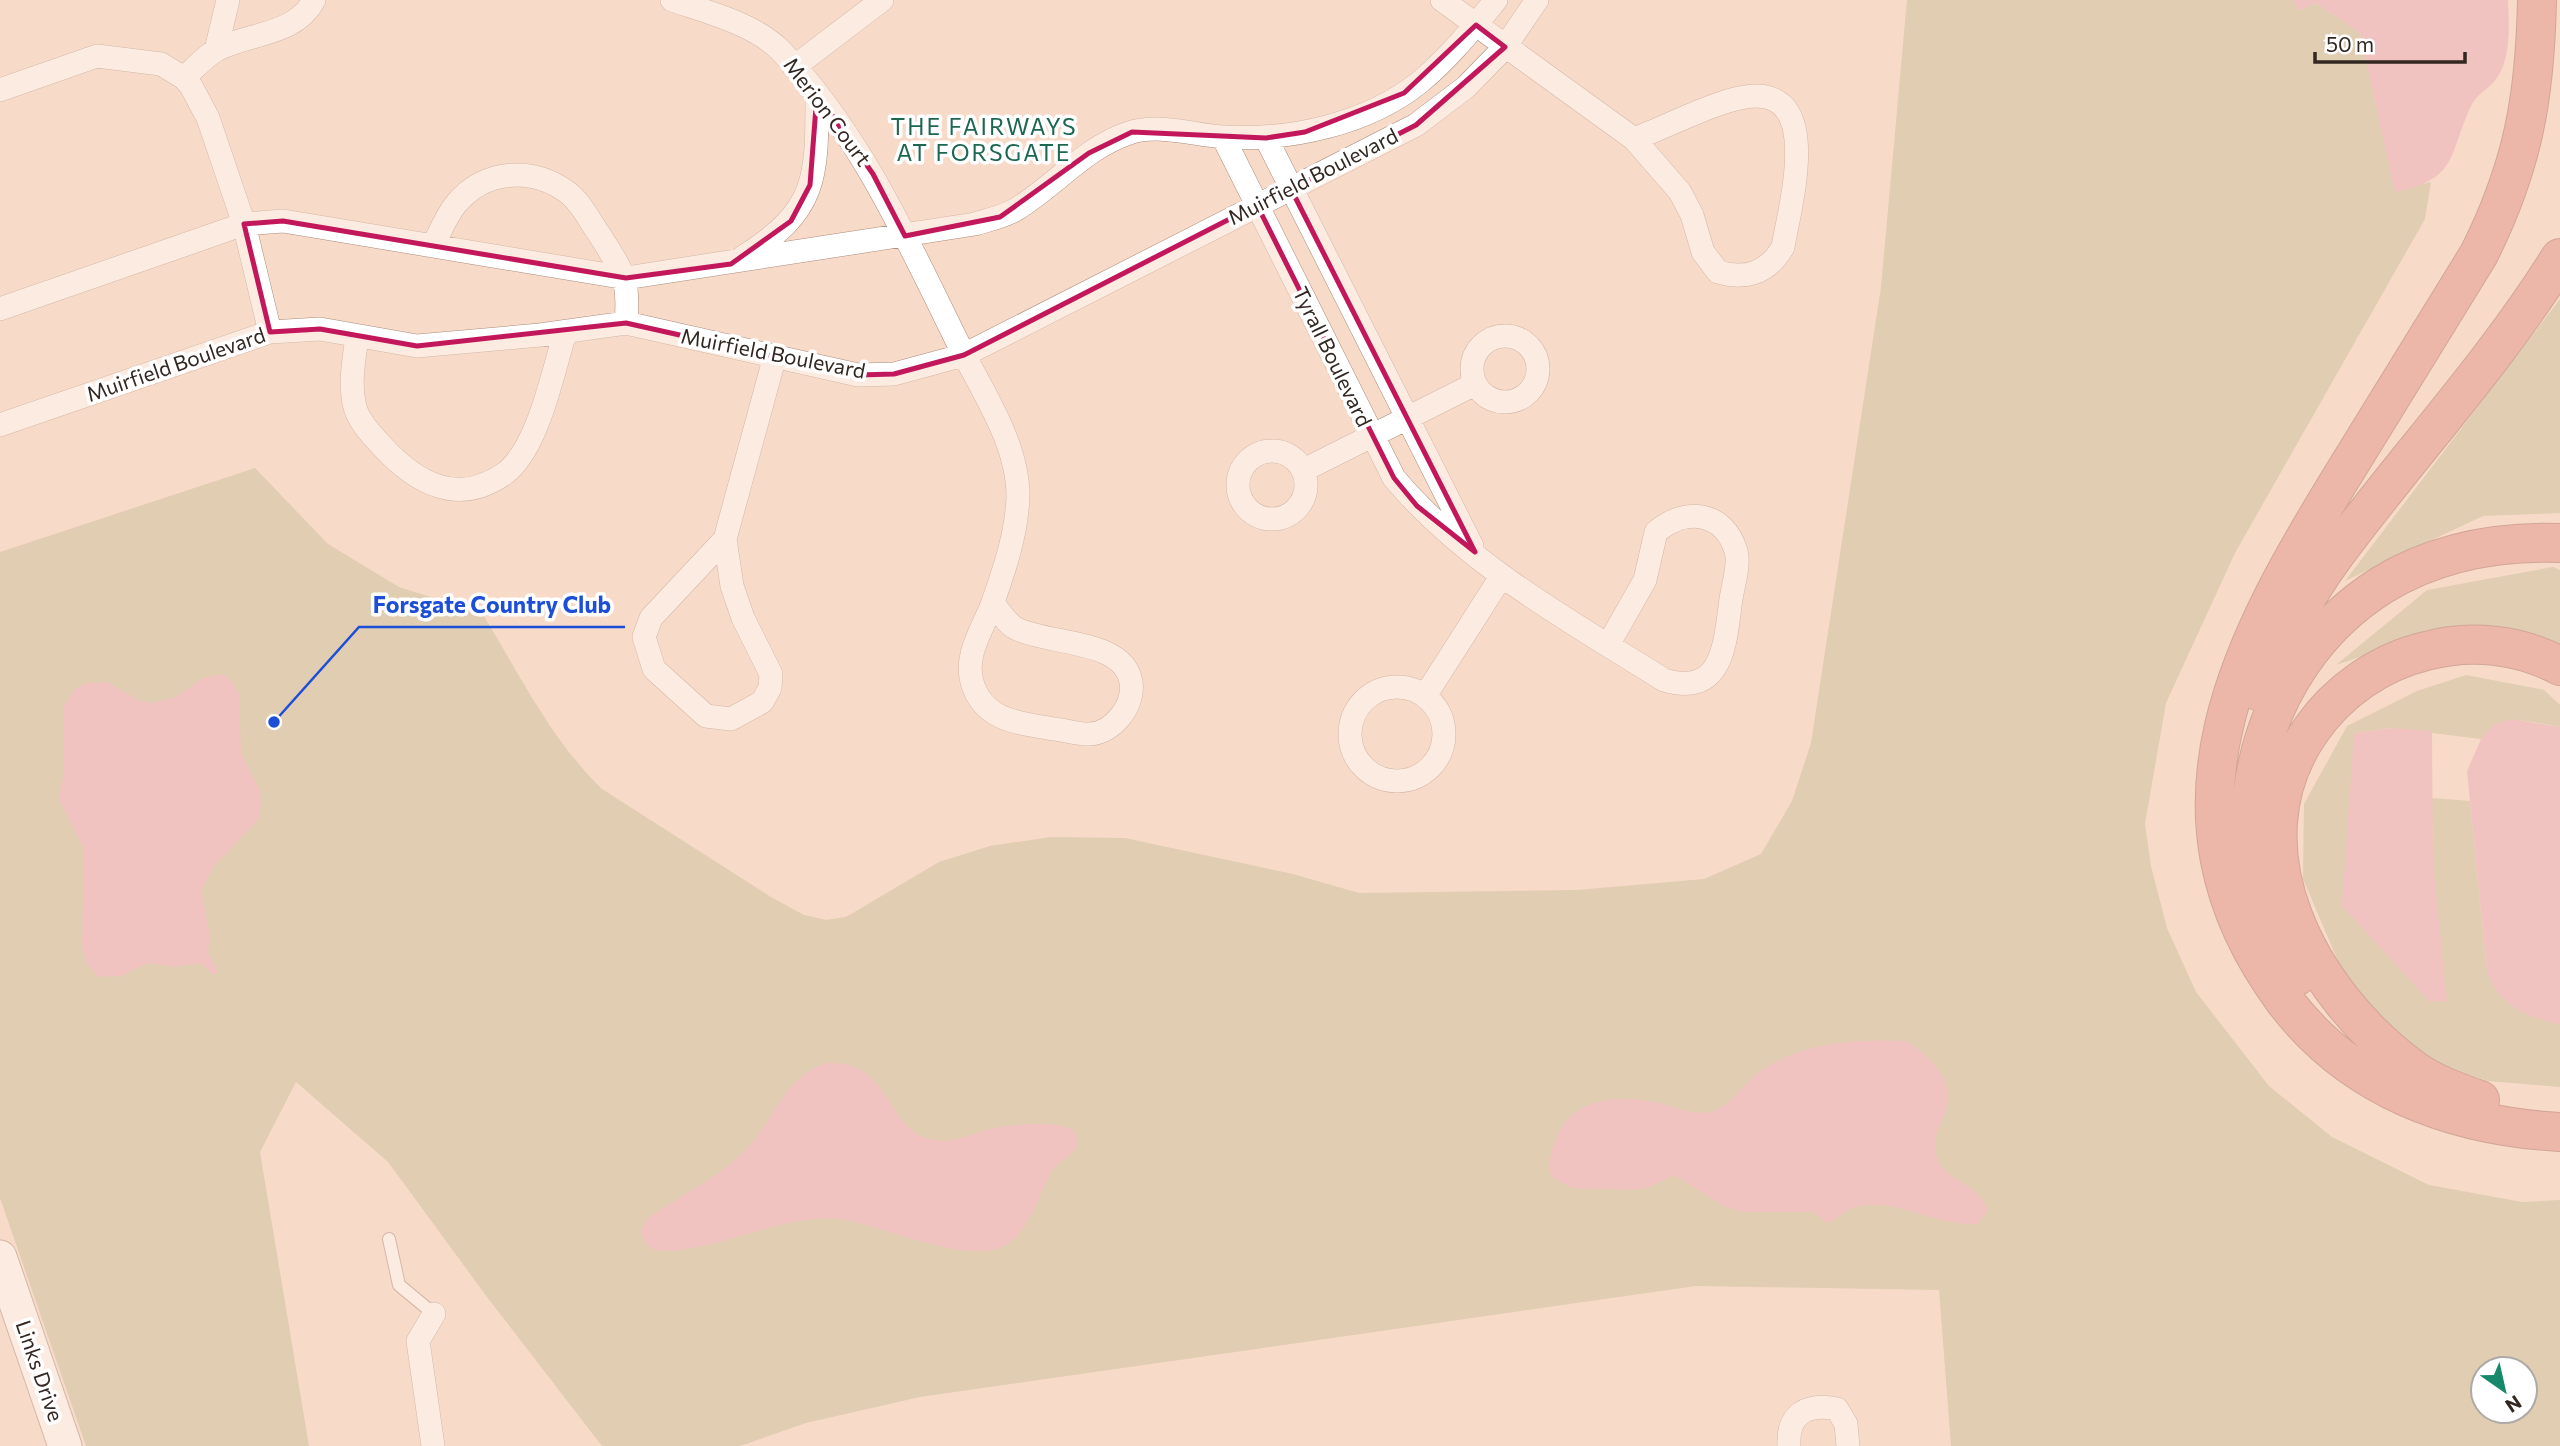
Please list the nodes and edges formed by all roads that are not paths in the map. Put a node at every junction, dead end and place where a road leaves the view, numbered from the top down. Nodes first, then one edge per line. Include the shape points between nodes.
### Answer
1 (228, 0) edge
2 (314, 0) edge
3 (881, 0) edge
4 (1442, 0) edge
5 (1496, 0) edge
6 (1537, 0) edge
7 (2537, 0) edge
8 (677, 1) edge
9 (1476, 25) junction
10 (1505, 47) junction
11 (216, 50) junction
12 (794, 67) junction
13 (184, 78) junction
14 (0, 90) edge
15 (817, 94) junction
16 (1223, 137) junction
17 (1266, 138) junction
18 (1634, 139) junction
19 (1291, 189) junction
20 (1257, 205) junction
21 (244, 224) junction
22 (905, 236) junction
23 (433, 246) junction
24 (2560, 258) edge
25 (731, 264) junction
26 (626, 278) junction
27 (0, 309) edge
28 (626, 323) junction
29 (270, 332) junction
30 (565, 332) junction
31 (357, 337) junction
32 (964, 355) junction
33 (775, 356) junction
34 (1475, 384) dead end
35 (0, 425) edge
36 (1387, 426) junction
37 (1304, 470) dead end
38 (725, 539) junction
39 (2560, 543) edge
40 (1475, 552) junction
41 (1501, 577) junction
42 (993, 603) junction
43 (1608, 645) junction
44 (2560, 666) edge
45 (1425, 696) junction
46 (2269, 979) junction
47 (2488, 1103) junction
48 (2560, 1113) edge
49 (2560, 1132) edge
50 (389, 1239) dead end
51 (0, 1257) edge
52 (434, 1314) joint
53 (65, 1446) edge
54 (433, 1446) edge
55 (1789, 1446) edge
56 (1848, 1446) edge

1 - 11 street
2 - 11 street via 294,23
3 - 12 street
4 - 9 street
5 - 9 street, Muirfield Boulevard
6 - 10 street, Muirfield Boulevard
7 - 46 highway via 2530,108 2519,161 2502,208 2479,254 2279,582 2221,727 2214,812 2218,856 2229,899
8 - 12 street, Merion Court via 756,33
9 - 10 street
9 - 17 street, Muirfield Boulevard via 1449,56 1404,93 1348,120
10 - 18 street
10 - 19 street, Muirfield Boulevard via 1437,111
11 - 13 street
12 - 15 street, Merion Court
13 - 14 street via 160,64 97,56
13 - 21 street via 208,118
15 - 22 street, Merion Court via 873,174
15 - 25 street via 810,185 791,221 777,236
16 - 17 street, Muirfield Boulevard
16 - 20 street, Tyrall Boulevard
16 - 22 street, Muirfield Boulevard via 1151,128 1132,132 1089,153 1000,217
17 - 19 street, Tyrall Boulevard
18 - 18 street via 1680,192 1707,261 1718,272 1746,276 1776,259 1783,247 1796,162 1796,133 1782,104 1768,96 1743,97
19 - 20 street, Muirfield Boulevard
19 - 36 street, Tyrall Boulevard
20 - 32 street, Muirfield Boulevard
20 - 36 street, Tyrall Boulevard
21 - 23 street, Muirfield Boulevard via 283,221
21 - 27 street, Muirfield Boulevard
21 - 29 street
22 - 25 street, Muirfield Boulevard
22 - 32 street, Merion Court
23 - 26 street, Muirfield Boulevard
23 - 26 street via 449,214 470,189 489,179 527,174 567,192 581,205
24 - 46 highway via 2332,558 2257,693 2240,737 2232,776 2229,857 2244,923
25 - 26 street, Muirfield Boulevard
26 - 28 street
28 - 30 street, Muirfield Boulevard
28 - 33 street, Muirfield Boulevard
29 - 31 street, Muirfield Boulevard via 320,329
29 - 35 street, Muirfield Boulevard
30 - 31 street, Muirfield Boulevard via 417,346
30 - 31 street via 533,432 519,458 505,474 467,488 424,482 405,471 368,431 355,410 351,387
32 - 33 street, Muirfield Boulevard via 894,374 858,375
32 - 42 street, Merion Court via 1009,449 1018,493 1010,550
33 - 38 street
34 - 36 street
36 - 37 street
36 - 40 street, Tyrall Boulevard
36 - 40 street, Tyrall Boulevard via 1394,478 1418,506
38 - 38 street via 651,618 643,637 653,669 706,716 732,719 762,702 771,674 735,596
39 - 47 highway via 2494,545 2452,554 2382,586 2350,610 2317,641 2292,675 2274,708 2253,778 2251,839 2258,890 2287,961 2306,990 2379,1060 2410,1079
40 - 41 street, Tyrall Boulevard
41 - 43 street, Tyrall Boulevard
41 - 45 street
42 - 42 street, Merion Court via 970,660 976,695 987,709 1010,722 1091,734 1116,722 1130,698 1132,683 1118,660 1107,652 1013,628
43 - 43 street, Tyrall Boulevard via 1664,680 1681,685 1712,672 1723,656 1738,554 1719,526 1695,514 1680,516 1656,532 1645,580
44 - 47 highway via 2517,649 2482,644 2445,646 2409,655 2373,672 2319,718 2300,746 2286,778 2278,815 2278,853 2289,907 2323,978 2368,1032 2414,1070
45 - 45 street via 1405,687 1387,688 1370,695 1357,709 1350,726 1351,744 1358,761 1371,774 1388,781 1407,780 1424,773 1436,759 1443,742 1443,724
46 - 49 highway via 2331,1051 2363,1076 2401,1096 2441,1113
47 - 48 highway
50 - 52 lane via 399,1285
51 - 53 street, Links Drive
52 - 54 street via 418,1341
55 - 56 street via 1788,1431 1800,1412 1816,1405 1837,1409 1846,1424

